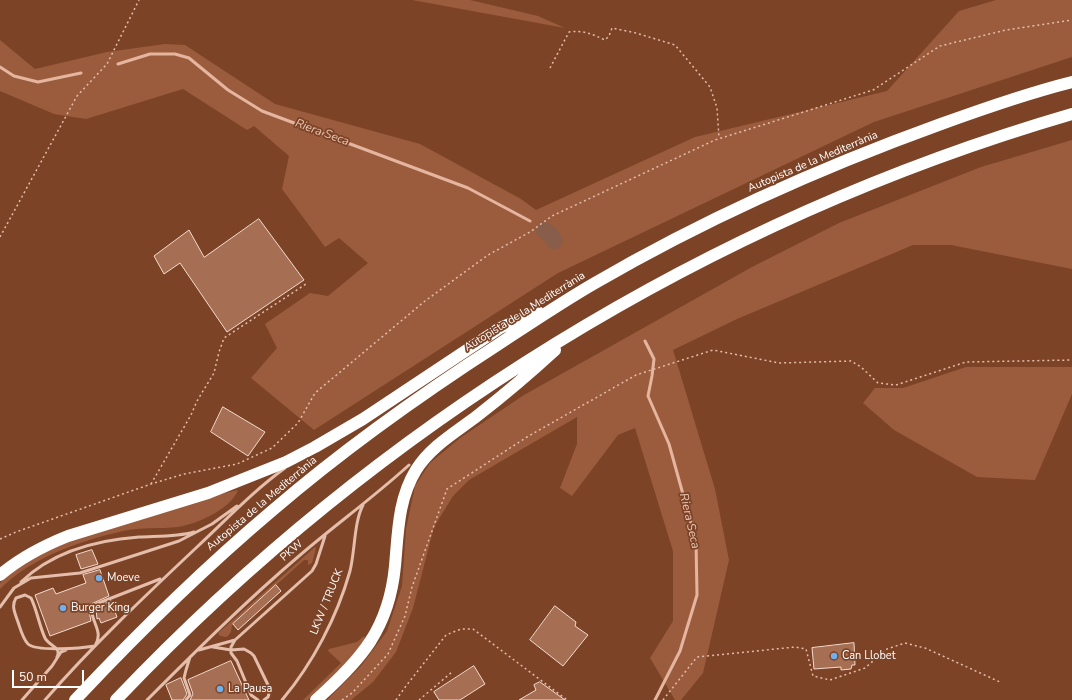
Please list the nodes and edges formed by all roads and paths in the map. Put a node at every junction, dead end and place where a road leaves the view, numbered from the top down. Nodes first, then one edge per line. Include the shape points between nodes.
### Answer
1 (139, 0) edge
2 (1072, 20) edge
3 (550, 68) dead end
4 (1072, 82) edge
5 (1072, 114) edge
6 (719, 138) junction
7 (0, 237) edge
8 (306, 284) dead end
9 (566, 300) junction
10 (579, 329) junction
11 (1072, 360) edge
12 (523, 379) junction
13 (315, 448) junction
14 (409, 465) joint
15 (152, 484) junction
16 (247, 499) junction
17 (366, 502) junction
18 (201, 530) junction
19 (328, 533) junction
20 (0, 539) edge
21 (0, 575) edge
22 (165, 577) junction
23 (14, 588) junction
24 (0, 607) edge
25 (235, 640) junction
26 (96, 646) junction
27 (210, 647) junction
28 (57, 649) junction
29 (68, 649) junction
30 (197, 650) junction
31 (231, 650) junction
32 (191, 656) junction
33 (57, 657) junction
34 (452, 672) dead end
35 (1000, 682) dead end
36 (22, 700) edge
37 (45, 700) edge
38 (75, 700) edge
39 (116, 700) edge
40 (147, 700) edge
41 (186, 700) edge
42 (258, 700) edge
43 (264, 700) edge
44 (282, 700) edge
45 (316, 700) edge
46 (342, 700) edge
47 (396, 700) edge
48 (419, 700) edge
49 (567, 700) edge
50 (663, 700) edge

1 - 7 path via 107,64 77,96
2 - 6 path via 1006,30 940,46 873,90
3 - 6 path via 569,32 587,32 605,40 612,28 675,45 710,87 717,108
4 - 9 highway, Autopista de la Mediterrània via 984,108 917,132 787,185 673,240
5 - 10 highway via 962,149 810,210 717,253
6 - 15 path via 552,216 530,232 488,255 425,301 315,393 298,423 272,448 237,464 184,474
8 - 15 path via 224,338 214,373
9 - 13 highway via 500,328
9 - 38 highway, Autopista de la Mediterrània via 441,381 308,480 184,589
10 - 12 highway
10 - 39 highway via 460,405 344,491 238,581
11 - 46 path via 966,362 896,385 878,383 851,361 779,363 713,350 636,374 527,437 448,489 412,587 405,616 388,654 352,693
12 - 14 highway via 472,412
12 - 45 highway via 441,443 416,470 402,504 394,577 381,622 364,651
13 - 16 lane via 267,481
13 - 21 highway via 208,493 52,542
14 - 17 lane, PKW
15 - 20 path
16 - 18 lane
16 - 22 lane
17 - 19 lane, PKW
17 - 44 lane, LKW / TRUCK via 359,514 350,570 334,613 319,645
18 - 23 lane via 179,541 80,573 31,578
18 - 23 lane via 101,542 65,553 29,574
19 - 25 lane via 312,571
19 - 30 lane, PKW via 251,598
22 - 26 lane
22 - 26 lane via 93,606 92,613 99,637
23 - 24 lane
25 - 27 lane
25 - 31 lane
26 - 29 lane
26 - 37 lane
27 - 30 lane
27 - 31 lane
28 - 28 lane via 36,648 27,643 14,611 13,604 16,598 25,595 30,598 47,640
28 - 29 lane
28 - 33 lane
29 - 33 lane
30 - 32 lane, PKW
31 - 42 lane via 251,695
31 - 43 lane via 244,649 254,656 270,690
32 - 40 lane, PKW
32 - 41 lane, PKW via 184,674 190,695
33 - 36 lane
34 - 48 path
35 - 50 path via 925,648 905,643 887,649 865,668 830,680 813,676 806,649 796,647 697,657
47 - 49 path via 446,635 461,629 473,629

